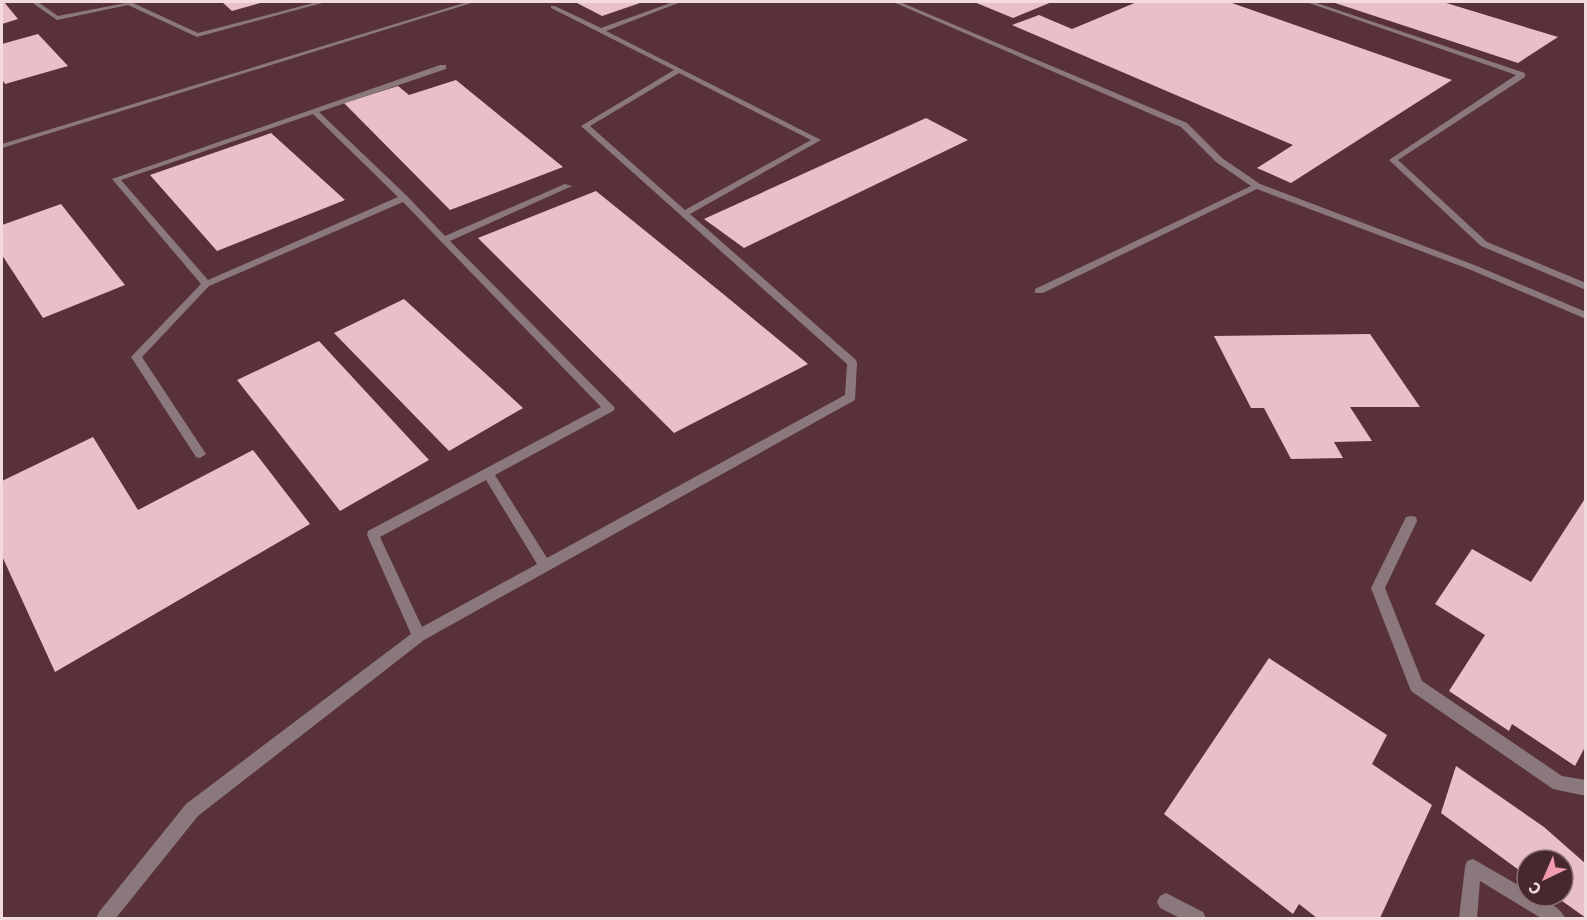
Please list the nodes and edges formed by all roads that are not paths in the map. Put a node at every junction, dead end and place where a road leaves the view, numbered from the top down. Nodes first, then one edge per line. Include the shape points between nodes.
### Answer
1 (323, 2) edge
2 (472, 2) edge
3 (678, 2) edge
4 (900, 2) edge
5 (1309, 2) edge
6 (36, 3) dead end
7 (553, 7) dead end
8 (600, 31) junction
9 (443, 67) dead end
10 (678, 70) junction
11 (314, 111) junction
12 (2, 146) edge
13 (568, 186) dead end
14 (1257, 186) junction
15 (404, 198) junction
16 (684, 213) junction
17 (444, 240) junction
18 (206, 284) junction
19 (1586, 287) edge
20 (1039, 291) dead end
21 (1586, 316) edge
22 (200, 454) dead end
23 (488, 473) junction
24 (1411, 521) dead end
25 (545, 566) junction
26 (419, 636) junction
27 (1586, 788) edge
28 (1166, 902) dead end
29 (105, 918) edge
30 (1197, 918) edge
31 (1468, 918) edge
32 (1556, 918) edge

1 - 6 street via 197,34 129,3 57,18
2 - 12 street
3 - 8 street
4 - 14 street via 1184,125 1219,160
5 - 19 street via 1522,75 1393,160 1484,244
7 - 8 street
8 - 10 street
9 - 11 street
10 - 16 street via 585,126
10 - 16 street via 817,140
11 - 15 street
11 - 18 street via 116,179
13 - 17 street
14 - 20 street
14 - 21 street via 1474,268
15 - 17 street
15 - 18 street
16 - 25 street via 852,363 850,397
17 - 23 street via 609,408
18 - 22 street via 136,357
23 - 25 street
23 - 26 street via 373,535
24 - 27 street via 1378,588 1416,686 1559,783
25 - 26 street
26 - 29 street via 192,810
28 - 30 street
31 - 32 street via 1473,867

